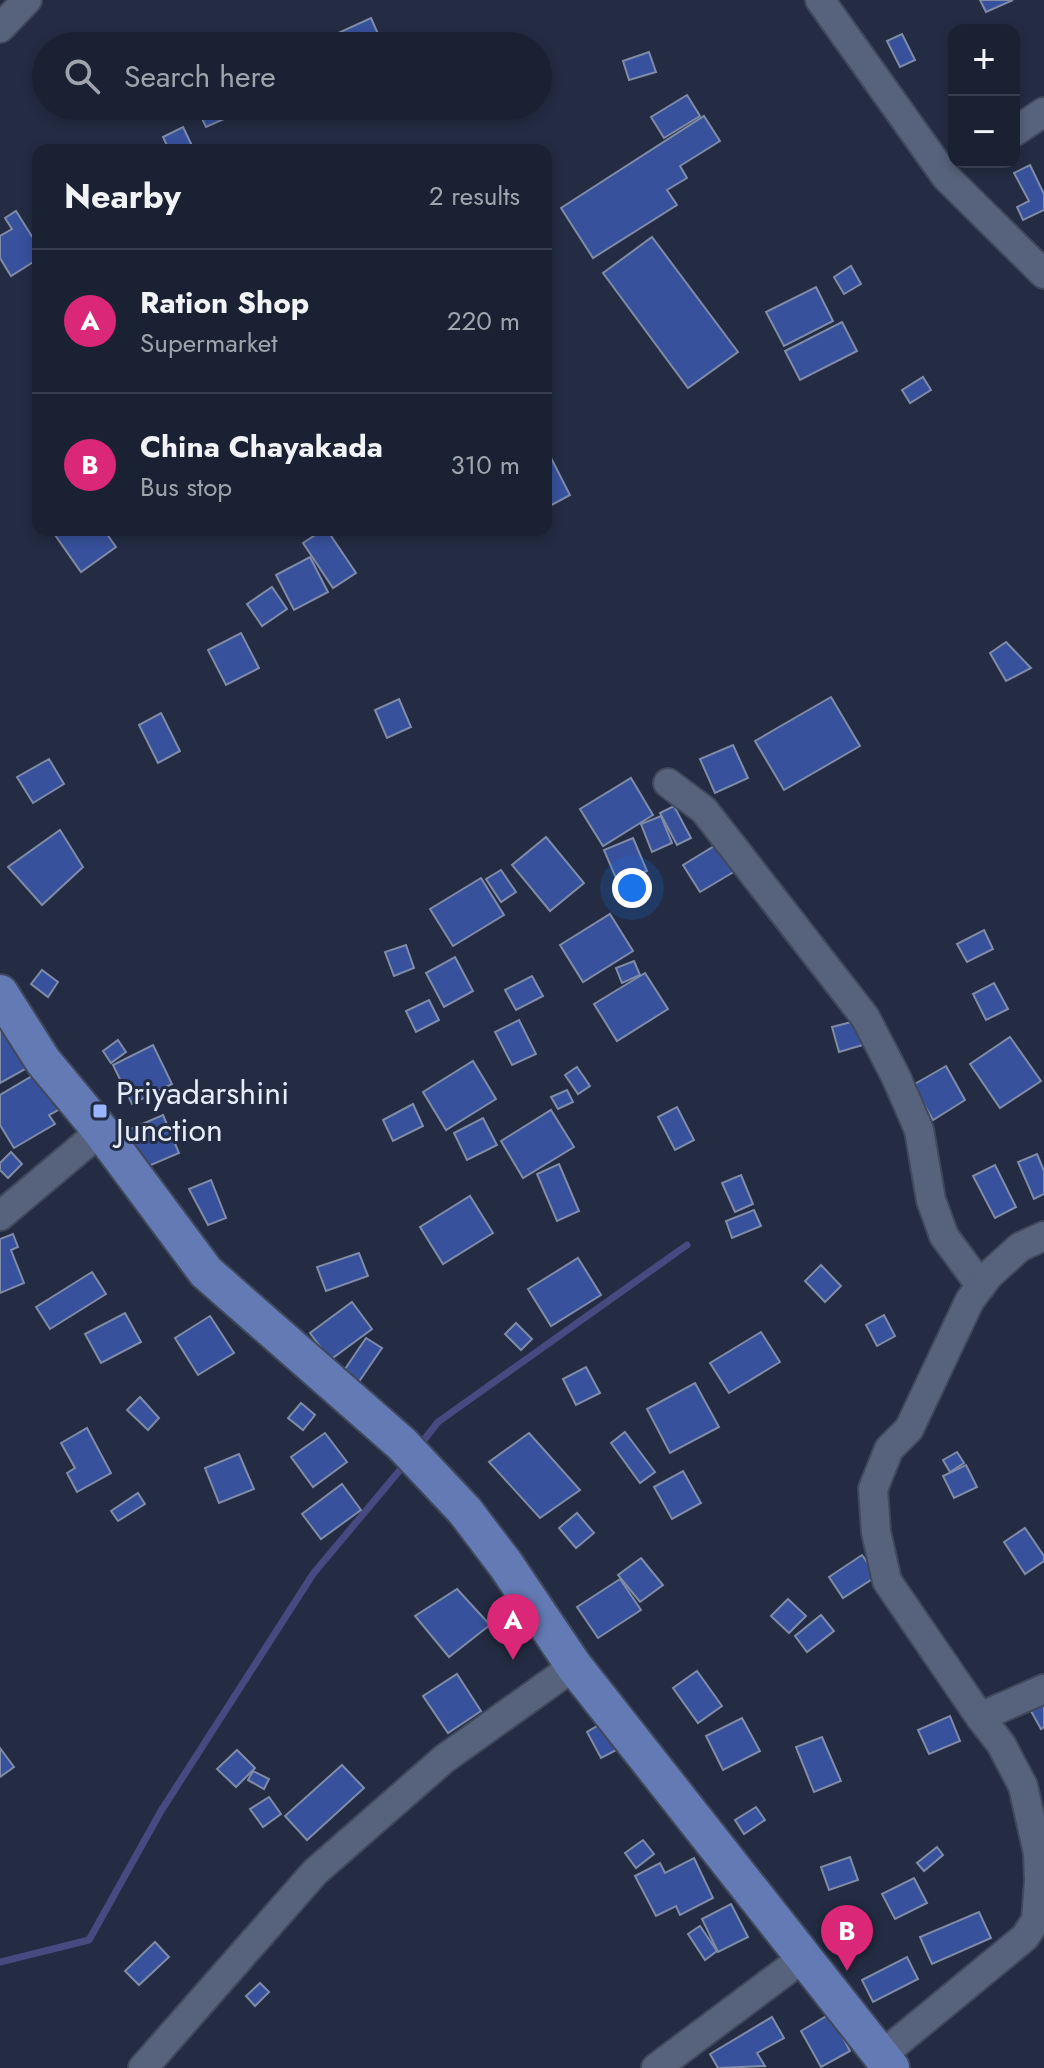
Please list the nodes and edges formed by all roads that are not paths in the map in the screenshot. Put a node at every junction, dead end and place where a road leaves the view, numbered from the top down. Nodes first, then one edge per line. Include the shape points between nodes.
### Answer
1 (27, 0) edge
2 (820, 0) edge
3 (0, 28) edge
4 (1044, 112) edge
5 (1020, 128) edge
6 (957, 170) edge
7 (1044, 274) edge
8 (668, 783) dead end
9 (0, 993) edge
10 (101, 1131) junction
11 (0, 1216) edge
12 (1044, 1236) edge
13 (981, 1286) junction
14 (574, 1666) junction
15 (1044, 1689) edge
16 (980, 1717) junction
17 (1040, 1919) edge
18 (803, 1958) junction
19 (887, 2061) edge
20 (143, 2068) edge
21 (656, 2068) edge

1 - 3 street
2 - 6 street
4 - 5 street
6 - 7 street
8 - 13 street via 704,810 865,1017 919,1130 931,1200 944,1236
9 - 10 main road via 43,1061
10 - 11 street
10 - 14 main road via 206,1272 402,1444 465,1511
12 - 13 street via 1020,1247
13 - 16 street via 909,1429 889,1449 873,1489 887,1581
14 - 18 main road
14 - 20 street via 444,1759 315,1872
15 - 16 street
16 - 17 street via 1001,1744 1027,1799 1038,1853
17 - 19 street
18 - 19 main road
18 - 21 street

